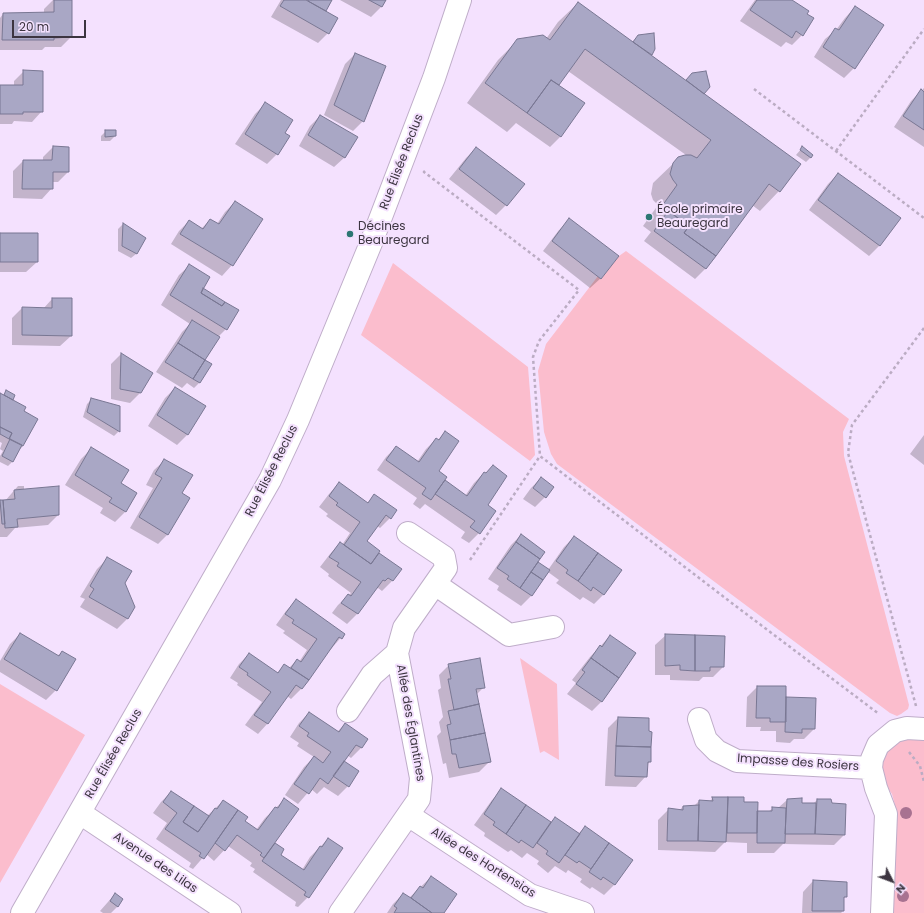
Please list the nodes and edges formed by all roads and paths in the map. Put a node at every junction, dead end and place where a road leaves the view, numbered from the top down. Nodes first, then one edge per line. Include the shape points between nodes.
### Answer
1 (460, 0) edge
2 (924, 28) edge
3 (754, 89) dead end
4 (836, 151) junction
5 (427, 166) dead end
6 (924, 218) edge
7 (924, 328) edge
8 (540, 456) junction
9 (408, 532) dead end
10 (441, 576) junction
11 (553, 627) dead end
12 (397, 653) junction
13 (348, 711) dead end
14 (699, 719) dead end
15 (923, 728) edge
16 (895, 731) junction
17 (871, 768) junction
18 (924, 782) edge
19 (80, 813) junction
20 (408, 815) junction
21 (225, 912) edge
22 (22, 913) edge
23 (340, 913) edge
24 (583, 913) edge
25 (882, 913) edge

1 - 19 street, Rue Élisée Reclus via 434,78 371,243 298,420 273,473
2 - 4 path
3 - 4 path
4 - 6 path
5 - 8 path via 424,172 580,290 539,342 533,357
7 - 15 path via 852,425 848,453
8 - 10 path via 468,562
8 - 16 path via 888,720
9 - 10 street via 444,557
10 - 11 street via 509,635
10 - 12 street, Allée des Églantines via 404,628
12 - 13 street, Allée des Églantines via 372,675
12 - 20 street, Allée des Églantines via 421,778 420,799
14 - 17 street, Impasse des Rosiers via 706,740 717,751 737,761
15 - 16 street
16 - 17 street via 878,745
16 - 18 path via 920,766
17 - 25 street via 886,814
19 - 21 street, Avenue des Lilas
19 - 22 street, Rue Élisée Reclus
20 - 23 street, Allée des Églantines
20 - 24 street, Allée des Hortensias via 530,895

